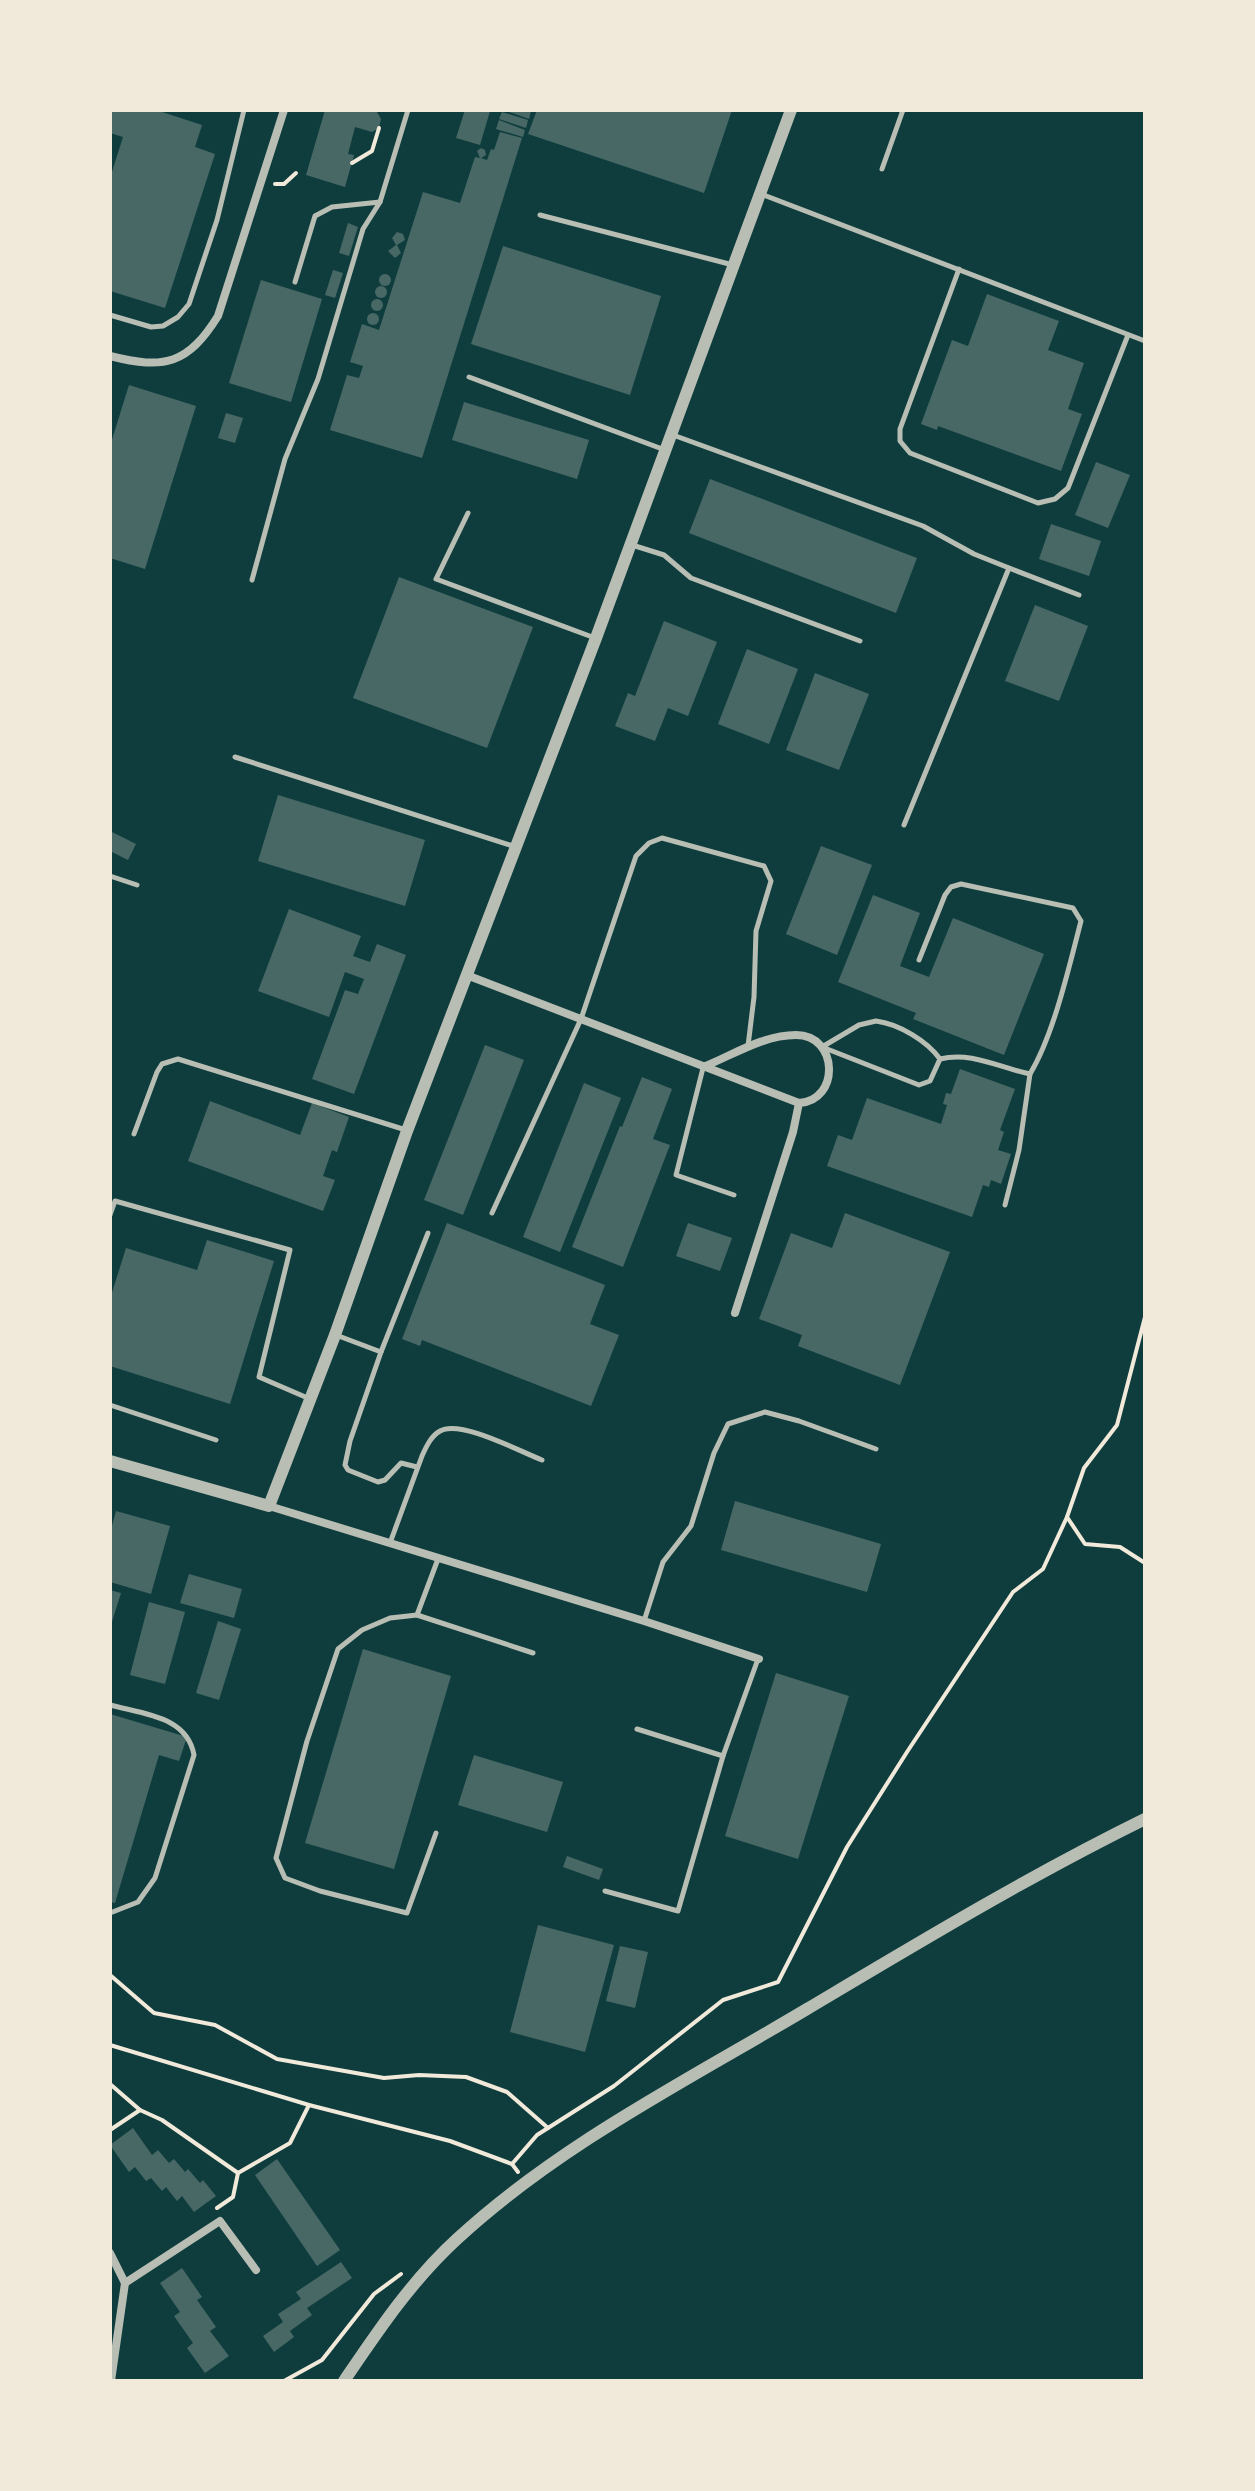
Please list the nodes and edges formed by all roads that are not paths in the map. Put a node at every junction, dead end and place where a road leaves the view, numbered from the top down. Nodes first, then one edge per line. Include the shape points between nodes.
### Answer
1 (244, 110) edge
2 (284, 110) edge
3 (408, 110) edge
4 (791, 110) edge
5 (903, 110) edge
6 (882, 169) dead end
7 (760, 194) junction
8 (380, 202) junction
9 (540, 215) dead end
10 (734, 266) junction
11 (959, 269) junction
12 (295, 282) dead end
13 (110, 315) edge
14 (1128, 335) junction
15 (1145, 341) edge
16 (110, 356) edge
17 (469, 377) dead end
18 (672, 434) junction
19 (666, 450) junction
20 (468, 513) dead end
21 (631, 545) junction
22 (1009, 568) junction
23 (252, 580) dead end
24 (1079, 595) dead end
25 (596, 638) junction
26 (860, 641) dead end
27 (235, 757) dead end
28 (904, 825) dead end
29 (517, 847) junction
30 (110, 876) edge
31 (137, 885) dead end
32 (919, 960) dead end
33 (469, 976) junction
34 (581, 1019) junction
35 (748, 1046) junction
36 (822, 1047) junction
37 (940, 1059) junction
38 (703, 1067) junction
39 (1030, 1074) junction
40 (799, 1103) junction
41 (407, 1131) junction
42 (134, 1134) dead end
43 (734, 1195) dead end
44 (1005, 1205) dead end
45 (492, 1213) dead end
46 (110, 1215) edge
47 (428, 1233) dead end
48 (735, 1313) dead end
49 (335, 1335) junction
50 (381, 1352) junction
51 (311, 1399) junction
52 (110, 1405) edge
53 (216, 1440) dead end
54 (876, 1449) dead end
55 (542, 1460) dead end
56 (110, 1461) edge
57 (417, 1467) junction
58 (269, 1506) junction
59 (390, 1543) junction
60 (438, 1559) junction
61 (417, 1615) junction
62 (644, 1621) junction
63 (533, 1653) dead end
64 (759, 1659) joint
65 (110, 1705) edge
66 (637, 1729) dead end
67 (723, 1756) junction
68 (1145, 1819) edge
69 (436, 1833) dead end
70 (605, 1891) dead end
71 (110, 1913) edge
72 (110, 2253) edge
73 (256, 2270) dead end
74 (125, 2283) junction
75 (111, 2381) edge
76 (344, 2381) edge

1 - 13 lane via 217,220 189,304 163,326
2 - 16 street via 218,316 206,336 191,352 173,360 152,363
3 - 8 lane
4 - 7 street
5 - 6 lane
7 - 10 street
7 - 11 lane
8 - 12 lane via 332,207 315,216
8 - 23 lane via 363,229 318,379 285,459
9 - 10 lane
10 - 18 street
11 - 14 lane
11 - 14 lane via 900,429 900,441 924,459 1038,503 1055,499 1068,488
14 - 15 lane
17 - 19 lane
18 - 19 street
18 - 22 lane via 923,526
19 - 21 street
20 - 25 lane via 436,579
21 - 25 street
21 - 26 lane via 664,555 691,578
22 - 24 lane
22 - 28 lane
25 - 29 street
27 - 29 lane
29 - 33 street
30 - 31 lane
32 - 39 lane via 951,887 961,884 1073,908 1081,921
33 - 34 street
33 - 41 street
34 - 35 lane via 636,856 662,838 764,866 769,872 756,931
34 - 38 street
34 - 45 lane
35 - 36 street via 801,1035
35 - 38 street
36 - 37 lane via 876,1021 904,1031
36 - 37 lane via 919,1085 930,1081
36 - 40 street via 829,1058 828,1080 816,1098
37 - 39 lane via 975,1058
38 - 40 street
38 - 43 lane via 676,1175
39 - 44 lane
40 - 48 street
41 - 42 lane via 178,1059 162,1064 157,1072
41 - 49 street
46 - 51 lane via 115,1201 290,1250 259,1377
47 - 50 lane
49 - 50 lane
49 - 51 street
50 - 57 lane via 345,1465 378,1482 401,1463
51 - 58 street
52 - 53 lane
54 - 62 lane via 765,1412 728,1424 691,1526 663,1562
55 - 57 lane via 447,1428 435,1434
56 - 58 street
57 - 59 lane
58 - 59 street
59 - 60 street
60 - 61 lane
60 - 62 street
61 - 63 lane
61 - 69 lane via 390,1618 362,1630 338,1649 276,1858 285,1878 407,1913
62 - 64 street
64 - 67 lane
65 - 71 lane via 170,1722 191,1741 194,1755 155,1878 138,1902
66 - 67 lane
67 - 70 lane via 678,1911
68 - 76 street via 875,1969 526,2181 434,2263 392,2310
72 - 74 street
73 - 74 street via 220,2221
74 - 75 street

